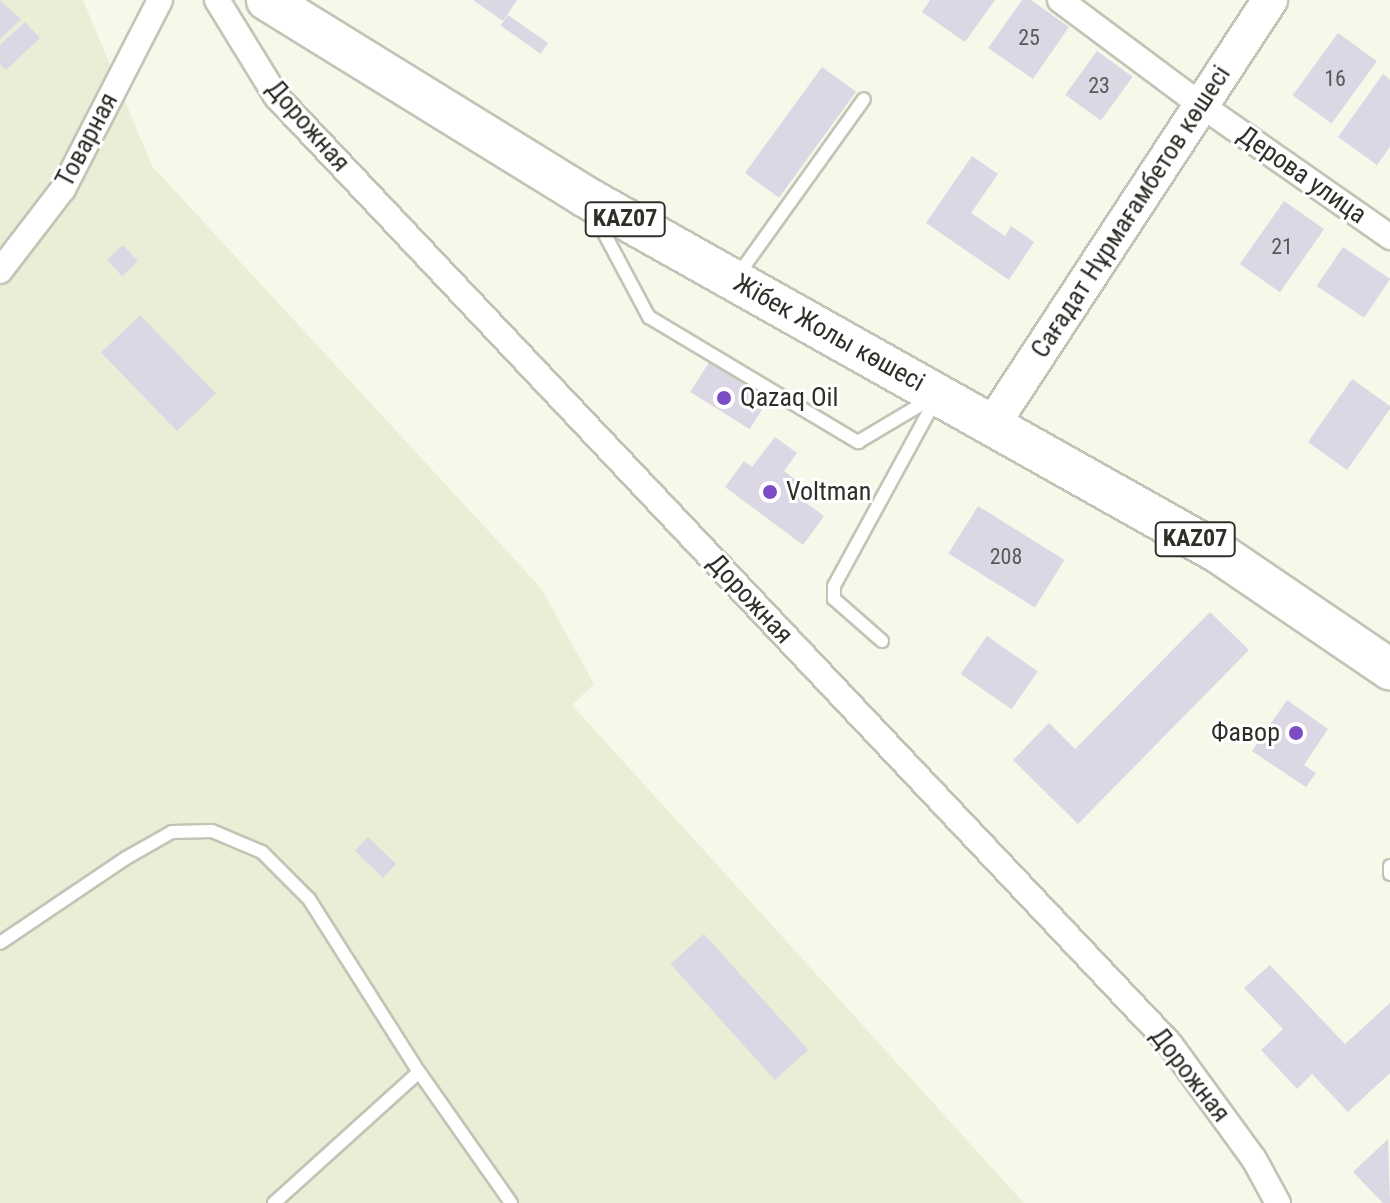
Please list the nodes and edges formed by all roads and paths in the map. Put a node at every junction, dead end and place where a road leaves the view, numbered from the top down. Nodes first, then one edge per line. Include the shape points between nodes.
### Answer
1 (160, 0) edge
2 (217, 0) edge
3 (267, 0) edge
4 (1060, 0) edge
5 (1270, 0) edge
6 (864, 99) dead end
7 (1201, 105) junction
8 (584, 196) junction
9 (1390, 237) edge
10 (0, 271) edge
11 (734, 280) junction
12 (938, 395) junction
13 (992, 425) junction
14 (882, 641) dead end
15 (1390, 669) edge
16 (1390, 866) edge
17 (1390, 874) edge
18 (0, 943) edge
19 (419, 1072) junction
20 (274, 1203) edge
21 (511, 1203) edge
22 (1278, 1203) edge

1 - 10 street, Товарная via 63,189
2 - 22 street, Дорожная via 276,96 1170,1044 1254,1159
3 - 8 highway, Жібек Жолы көшесі / KAZ07
4 - 7 street, Дерова улица
5 - 7 main road, Сағадат Нұрмағамбетов көшесі
6 - 11 lane
7 - 9 street, Дерова улица
7 - 13 main road, Сағадат Нұрмағамбетов көшесі
8 - 11 highway, Жібек Жолы көшесі / KAZ07
8 - 12 lane via 649,317 858,442
11 - 12 highway, Жібек Жолы көшесі / KAZ07
12 - 13 highway, Жібек Жолы көшесі / KAZ07
12 - 14 lane via 834,586 834,599
13 - 15 highway, Жібек Жолы көшесі / KAZ07 via 1219,553
16 - 17 lane
18 - 19 lane via 172,832 212,831 262,852 309,899
19 - 20 lane
19 - 21 lane

